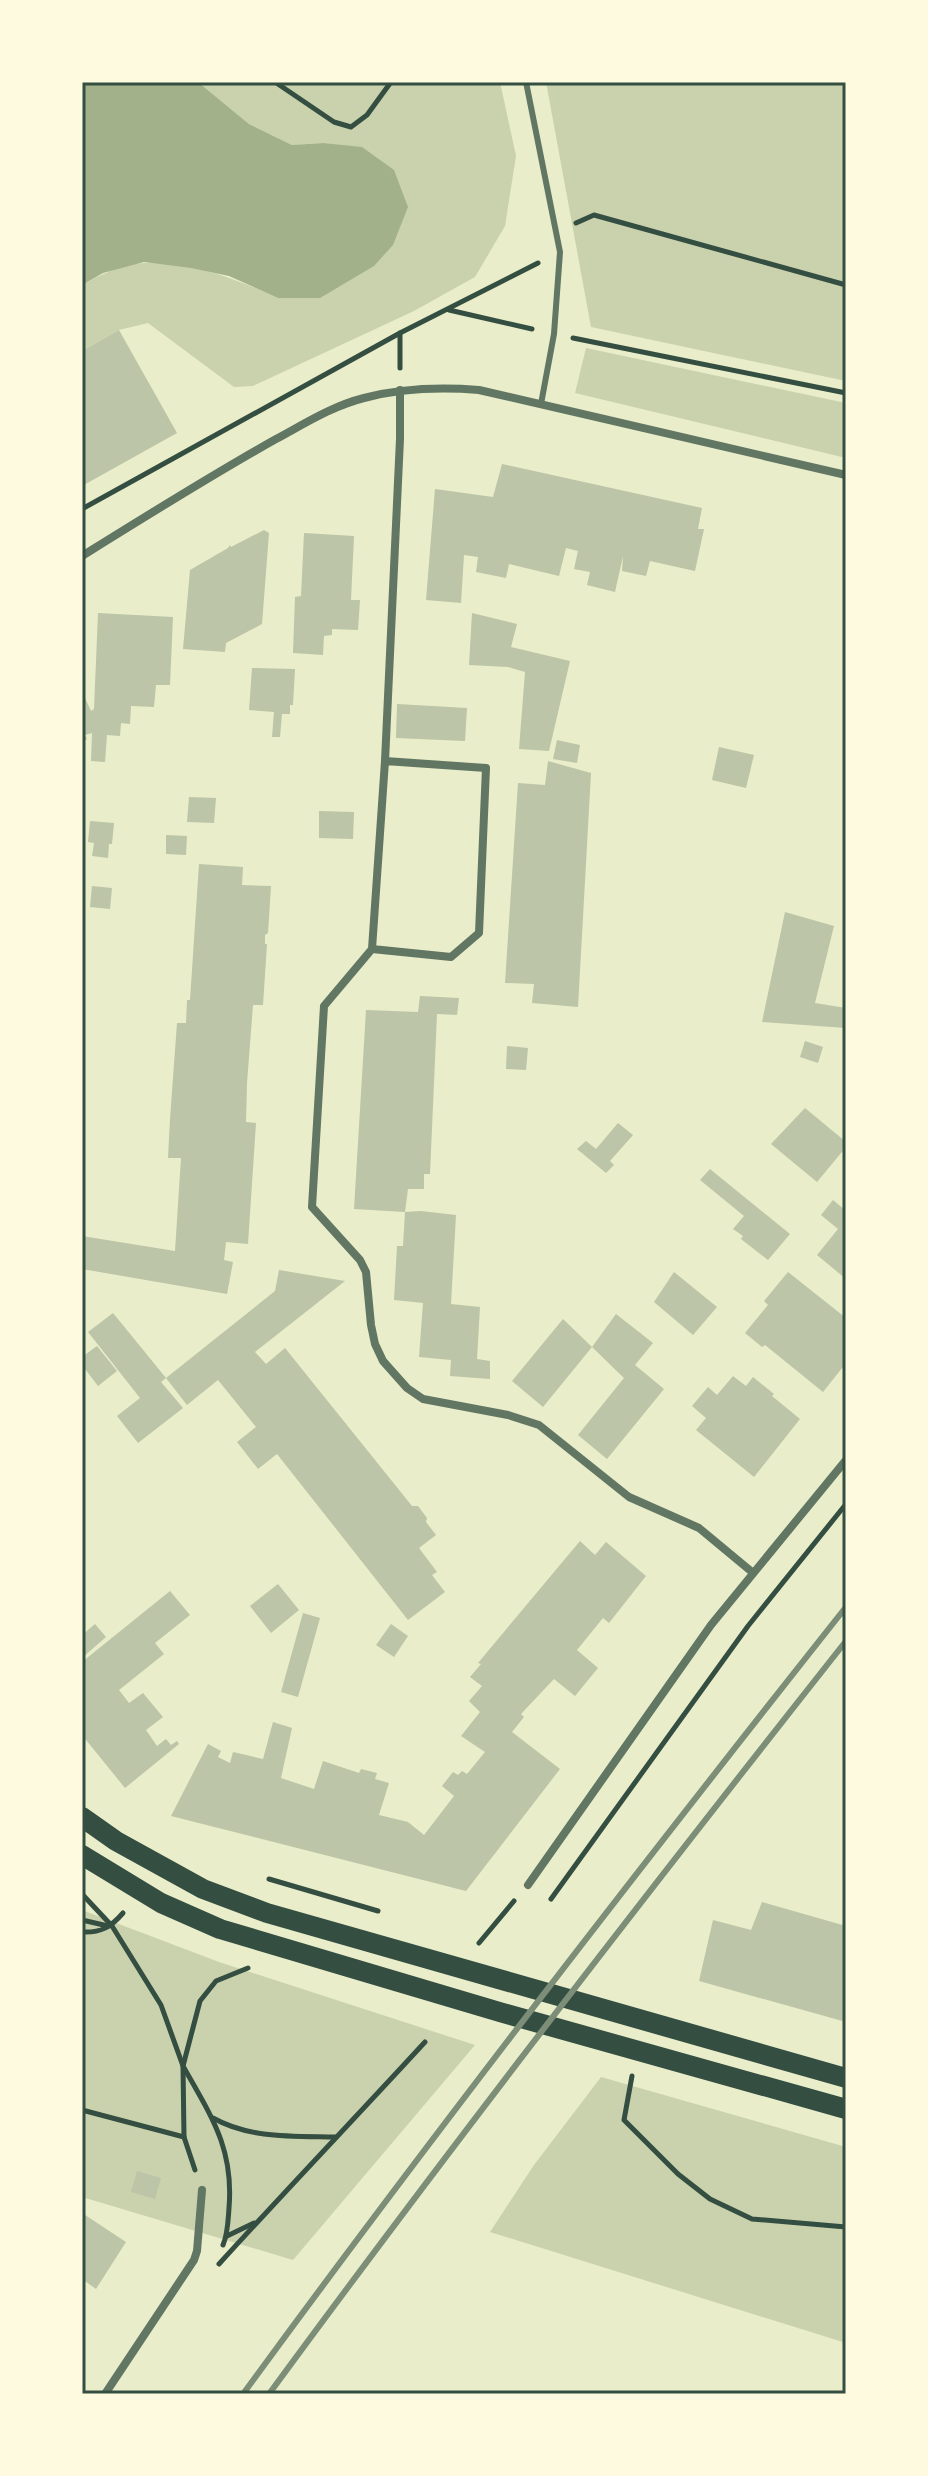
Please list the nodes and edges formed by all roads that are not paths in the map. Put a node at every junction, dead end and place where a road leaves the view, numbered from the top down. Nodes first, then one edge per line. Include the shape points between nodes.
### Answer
1 (526, 82) edge
2 (400, 390) junction
3 (541, 404) junction
4 (846, 475) edge
5 (82, 556) edge
6 (385, 761) junction
7 (372, 949) junction
8 (846, 1460) edge
9 (752, 1572) junction
10 (82, 1817) edge
11 (82, 1855) edge
12 (528, 1885) road end
13 (846, 2078) edge
14 (846, 2109) edge
15 (202, 2190) road end
16 (105, 2394) edge

1 - 3 lane via 560,252 554,334
2 - 3 street via 479,390
2 - 5 street via 323,413
2 - 6 street
3 - 4 street
6 - 7 street
6 - 7 street via 486,768 479,933 451,957
7 - 9 street via 324,1006 312,1207 366,1272 371,1325 383,1361 423,1399 539,1425 629,1497 699,1528
8 - 9 street
9 - 12 street
10 - 13 main road via 203,1889 267,1913
11 - 14 main road via 161,1903 220,1929
15 - 16 street via 194,2260

